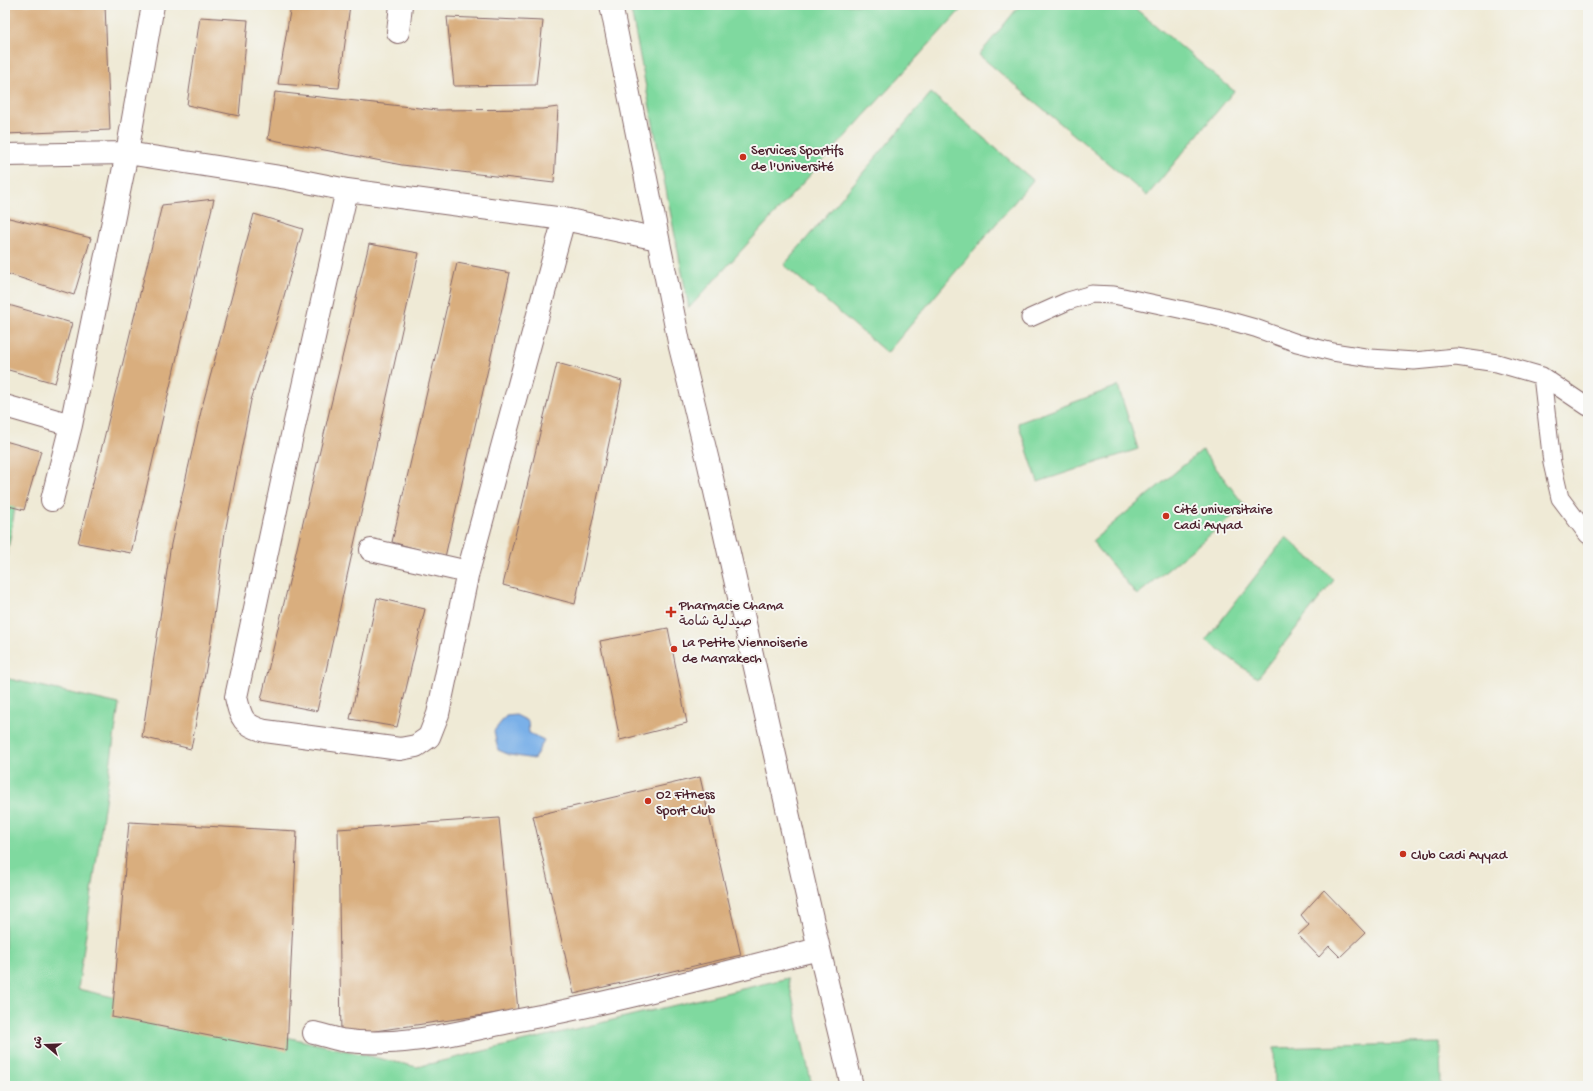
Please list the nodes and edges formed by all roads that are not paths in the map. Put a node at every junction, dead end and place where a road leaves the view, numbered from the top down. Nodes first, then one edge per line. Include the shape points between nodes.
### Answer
1 (154, 5) edge
2 (401, 5) edge
3 (611, 5) edge
4 (398, 32) dead end
5 (127, 153) junction
6 (5, 155) edge
7 (347, 190) junction
8 (564, 219) junction
9 (658, 239) junction
10 (1030, 318) dead end
11 (1542, 376) junction
12 (5, 406) edge
13 (1588, 406) edge
14 (71, 425) junction
15 (52, 500) dead end
16 (1588, 535) edge
17 (371, 550) dead end
18 (468, 572) junction
19 (820, 949) junction
20 (314, 1033) dead end
21 (852, 1086) edge

1 - 5 street
2 - 4 street
3 - 9 street
5 - 6 street
5 - 7 street
5 - 14 street
7 - 8 street
7 - 18 street via 236,697 240,714 250,727 265,731 400,749 416,746 429,737 438,714
8 - 9 street
8 - 18 street
9 - 19 street via 680,347
10 - 11 lane via 1068,301 1092,294 1114,295 1216,317 1333,352 1414,361 1456,357 1498,363
11 - 13 lane
11 - 16 lane via 1552,463 1560,498
12 - 14 street
14 - 15 street
17 - 18 street
19 - 20 street via 568,1011 442,1036 396,1042 341,1040
19 - 21 street

